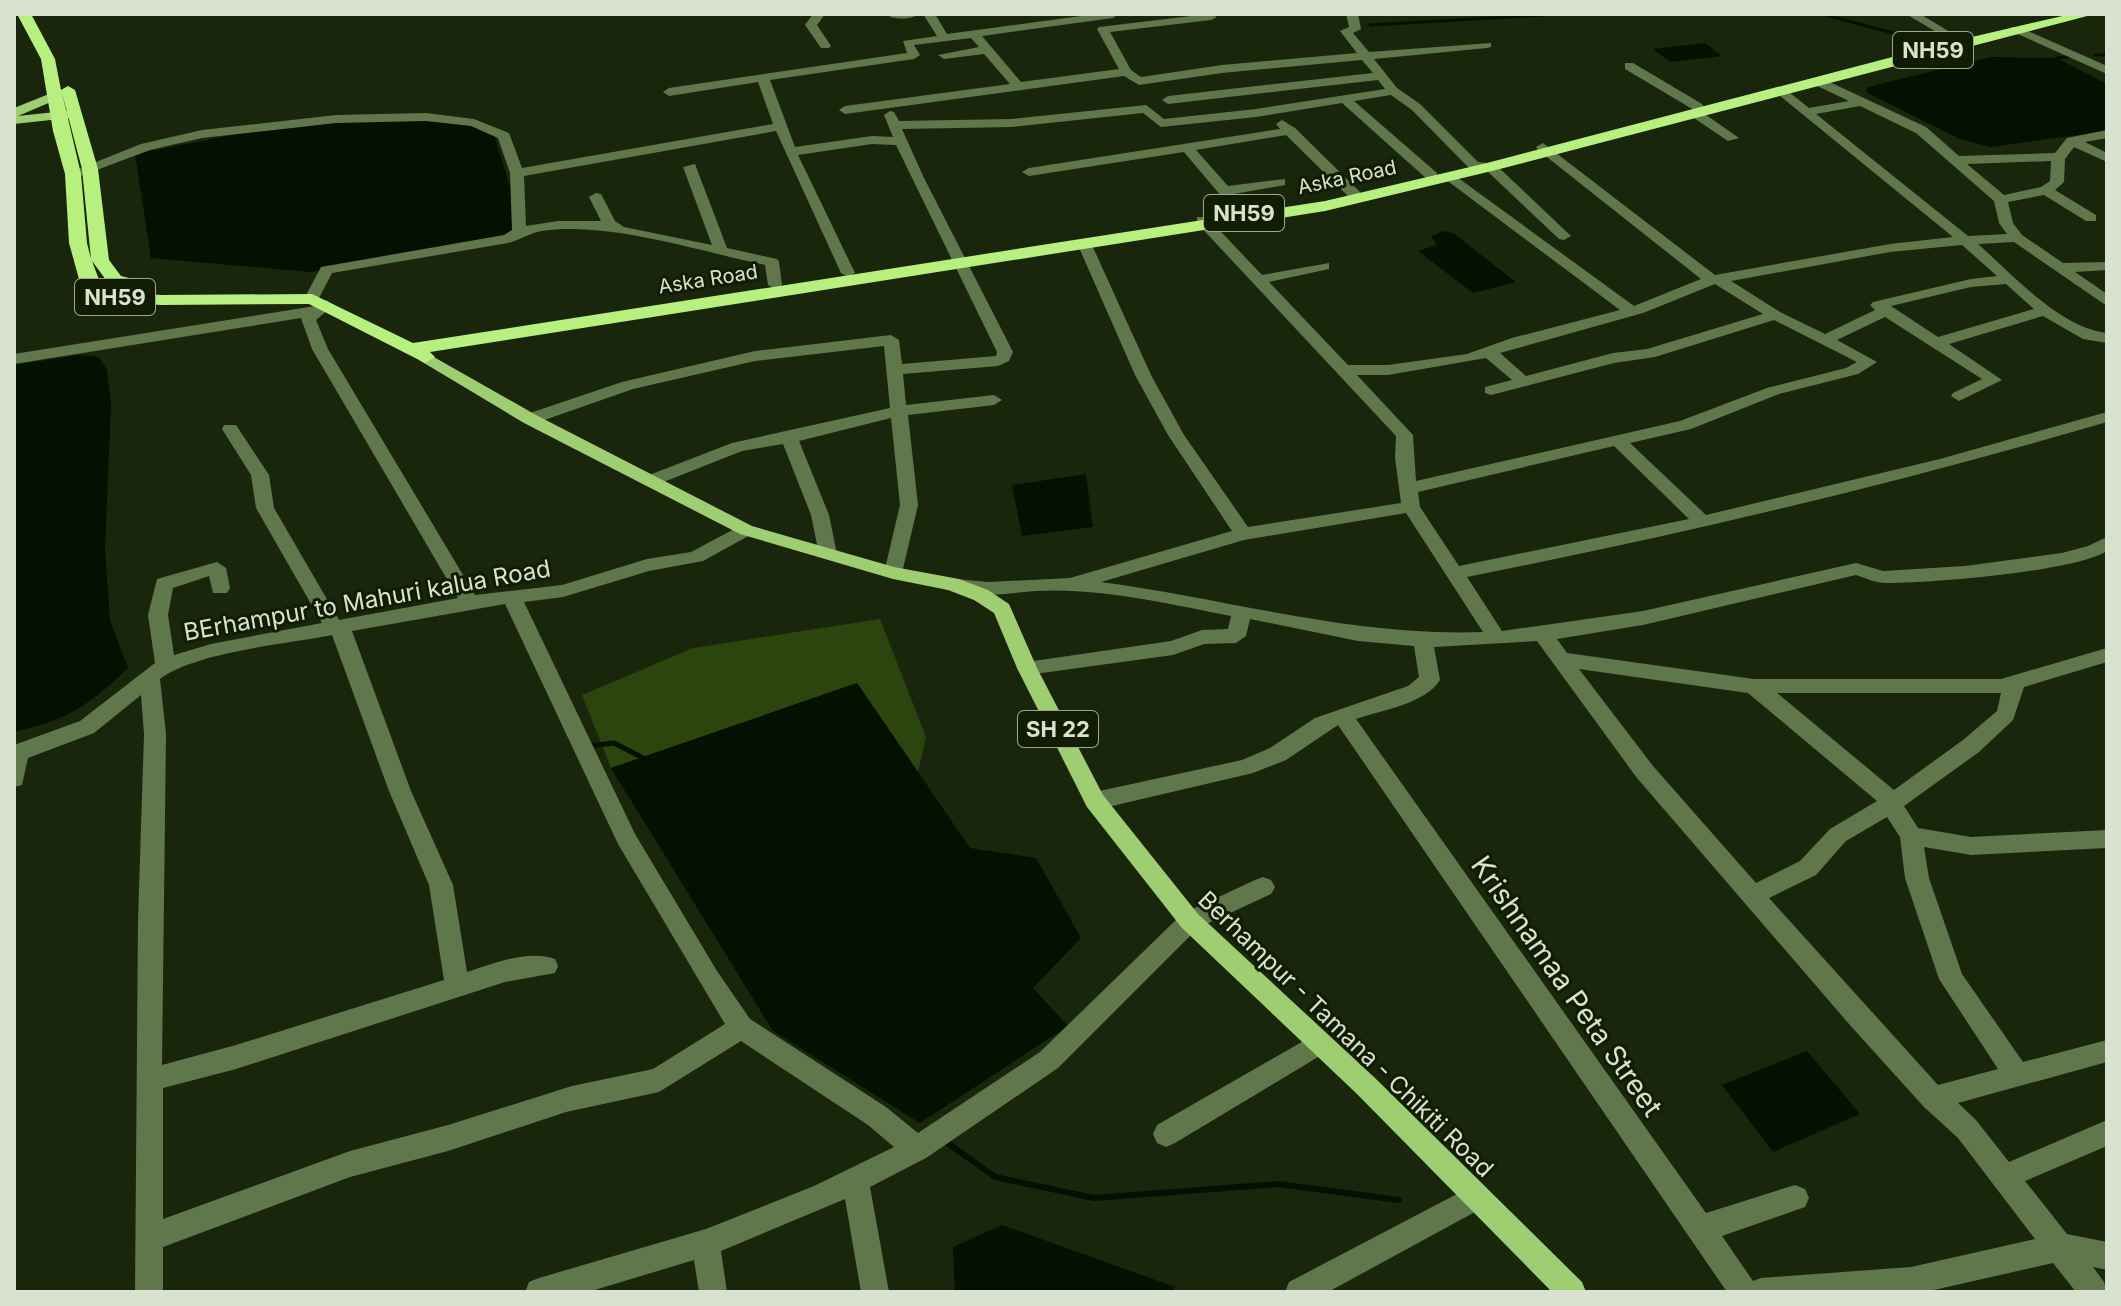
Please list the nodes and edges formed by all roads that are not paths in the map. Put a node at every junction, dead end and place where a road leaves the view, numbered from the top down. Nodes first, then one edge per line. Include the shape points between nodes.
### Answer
1 (24, 14) edge
2 (36, 14) edge
3 (819, 14) edge
4 (891, 14) edge
5 (913, 14) edge
6 (929, 14) edge
7 (1352, 14) edge
8 (1912, 14) edge
9 (2072, 14) edge
10 (2088, 14) edge
11 (1113, 15) edge
12 (1211, 17) dead end
13 (1145, 19) edge
14 (2018, 30) junction
15 (974, 34) junction
16 (944, 38) junction
17 (1961, 43) junction
18 (1487, 45) dead end
19 (825, 46) dead end
20 (987, 50) junction
21 (944, 55) dead end
22 (1363, 56) junction
23 (1629, 66) dead end
24 (2107, 70) edge
25 (1126, 72) junction
26 (1380, 76) junction
27 (763, 78) junction
28 (1817, 81) junction
29 (1017, 85) junction
30 (1777, 89) junction
31 (1393, 91) junction
32 (669, 92) dead end
33 (1345, 99) junction
34 (1168, 100) dead end
35 (1861, 102) junction
36 (884, 105) junction
37 (845, 110) dead end
38 (1697, 110) junction
39 (1267, 111) junction
40 (1806, 112) junction
41 (63, 113) junction
42 (14, 119) edge
43 (895, 125) junction
44 (779, 127) junction
45 (1290, 131) junction
46 (2107, 134) edge
47 (1733, 138) dead end
48 (902, 141) junction
49 (2072, 141) junction
50 (1188, 148) junction
51 (1545, 149) junction
52 (790, 152) junction
53 (2058, 157) junction
54 (2107, 158) edge
55 (1955, 160) junction
56 (1482, 166) junction
57 (690, 167) dead end
58 (81, 171) junction
59 (1029, 172) dead end
60 (517, 173) junction
61 (1441, 176) junction
62 (1280, 182) dead end
63 (2046, 190) junction
64 (1225, 191) junction
65 (1355, 195) junction
66 (596, 197) dead end
67 (2001, 200) junction
68 (1243, 213) junction
69 (2091, 218) dead end
70 (1204, 222) junction
71 (614, 226) junction
72 (519, 230) junction
73 (1564, 236) dead end
74 (2017, 238) junction
75 (1965, 240) junction
76 (1084, 243) junction
77 (721, 251) junction
78 (960, 260) junction
79 (1324, 266) dead end
80 (2107, 266) edge
81 (2060, 268) junction
82 (848, 273) junction
83 (1715, 279) junction
84 (2010, 279) junction
85 (1259, 280) junction
86 (775, 285) junction
87 (2107, 301) edge
88 (321, 303) junction
89 (1887, 310) junction
90 (1631, 311) junction
91 (2045, 311) junction
92 (1775, 315) junction
93 (2107, 338) edge
94 (1826, 339) junction
95 (1939, 342) junction
96 (417, 347) junction
97 (1488, 351) junction
98 (14, 359) edge
99 (893, 370) junction
100 (1346, 370) junction
101 (1524, 382) junction
102 (1491, 390) dead end
103 (1959, 396) dead end
104 (994, 400) dead end
105 (897, 411) junction
106 (2107, 417) edge
107 (530, 419) junction
108 (230, 429) dead end
109 (789, 438) junction
110 (1618, 441) junction
111 (650, 481) junction
112 (1411, 497) junction
113 (1703, 523) junction
114 (746, 530) junction
115 (1243, 534) junction
116 (2103, 552) edge
117 (828, 554) junction
118 (893, 573) junction
119 (1456, 573) junction
120 (952, 584) junction
121 (1071, 585) junction
122 (220, 588) dead end
123 (512, 598) junction
124 (470, 602) junction
125 (1242, 611) junction
126 (338, 628) junction
127 (1543, 635) junction
128 (1497, 638) junction
129 (1423, 640) junction
130 (2107, 655) edge
131 (1561, 659) junction
132 (1027, 668) junction
133 (158, 670) junction
134 (2014, 684) junction
135 (1754, 686) junction
136 (1342, 715) junction
137 (16, 752) edge
138 (14, 779) edge
139 (1095, 801) junction
140 (1891, 804) junction
141 (1911, 836) junction
142 (2107, 839) edge
143 (1263, 887) dead end
144 (1752, 895) junction
145 (1190, 921) junction
146 (546, 966) dead end
147 (457, 986) junction
148 (741, 1027) junction
149 (1319, 1043) junction
150 (2107, 1051) edge
151 (2018, 1076) junction
152 (150, 1080) junction
153 (1933, 1098) junction
154 (2107, 1133) edge
155 (1166, 1134) dead end
156 (917, 1149) junction
157 (2004, 1177) junction
158 (855, 1180) junction
159 (1476, 1197) junction
160 (1795, 1198) dead end
161 (1700, 1229) junction
162 (149, 1238) junction
163 (706, 1243) junction
164 (2060, 1247) junction
165 (2107, 1256) edge
166 (149, 1292) edge
167 (539, 1292) edge
168 (713, 1292) edge
169 (875, 1292) edge
170 (1299, 1292) edge
171 (1572, 1292) edge
172 (1744, 1292) edge
173 (1761, 1292) edge
174 (2094, 1292) edge

1 - 41 highway, NH59 via 48,59
2 - 41 highway, NH59 via 68,90
3 - 19 street via 811,25
4 - 5 street
6 - 16 street
7 - 22 street via 1355,29 1346,31
8 - 17 street
9 - 14 highway, NH59
10 - 14 highway, NH59
11 - 15 street
12 - 13 street
13 - 25 street via 1103,29
14 - 17 highway, NH59
14 - 24 street
15 - 16 street
15 - 20 street
16 - 27 street via 907,43 914,55
17 - 28 highway, Aska Road / NH59
17 - 30 highway, NH59
18 - 22 street
20 - 21 street
20 - 29 street
22 - 25 street via 1139,81
22 - 26 street
23 - 38 street
25 - 29 street
26 - 31 street
26 - 34 street
27 - 32 street
27 - 44 street
28 - 30 highway, Aska Road / NH59
28 - 35 street
29 - 36 street
30 - 38 highway, Aska Road / NH59
30 - 40 street
31 - 33 street
31 - 56 street
33 - 39 street
33 - 61 street
35 - 40 street
35 - 55 street via 1921,130
36 - 37 street
36 - 43 street
38 - 47 street
38 - 51 highway, Aska Road / NH59
39 - 43 street via 1161,123 1146,109 1012,123
39 - 45 street
40 - 75 street
41 - 42 main road
41 - 42 main road
41 - 58 highway, NH59
43 - 48 street
44 - 52 street
44 - 60 street
45 - 50 street
45 - 65 street
46 - 49 street
48 - 52 street
48 - 78 street
49 - 53 street
49 - 54 street
50 - 59 street
50 - 64 street
51 - 56 highway, Aska Road / NH59
51 - 83 street
52 - 82 street
53 - 55 street
53 - 63 street via 2057,182
55 - 67 street
56 - 61 highway, Aska Road / NH59
56 - 73 street
57 - 77 street
58 - 60 street via 202,134 336,119 426,117 474,123 504,136
58 - 88 highway, NH59 via 100,260 115,280
60 - 72 street
61 - 65 highway, NH59
61 - 70 highway, Aska Road / NH59 via 1325,206
61 - 90 street
62 - 64 street
63 - 67 street
63 - 69 street
64 - 68 street
65 - 68 highway, NH59
66 - 71 street
67 - 74 street via 2006,223
68 - 70 highway, NH59
70 - 76 highway, Aska Road / NH59
70 - 78 highway, NH59
70 - 85 street
71 - 72 street
71 - 77 street
72 - 88 street via 508,239 326,270
74 - 75 street
74 - 81 street
75 - 83 street
75 - 84 street
76 - 78 highway, Aska Road / NH59
76 - 115 street via 1143,375 1176,435
77 - 86 street via 772,262
78 - 82 highway, NH59
78 - 96 highway, Aska Road / NH59
78 - 99 street via 1005,352 1003,358
79 - 85 street
80 - 81 street
81 - 87 street
82 - 86 highway, NH59
83 - 90 street
83 - 92 street
84 - 89 street via 1878,305
84 - 91 street
85 - 100 street
86 - 96 highway, NH59
88 - 96 highway, NH59
88 - 96 highway, NH59 via 331,293
88 - 98 street
88 - 124 street via 308,319 320,349
89 - 94 street
89 - 95 street
90 - 97 street
91 - 93 street via 2089,336
91 - 95 street
92 - 94 street
92 - 101 street via 1649,354
94 - 110 street via 1869,362 1685,425
95 - 103 street via 1994,380
96 - 107 main road, Berhampur - Tamana - Chikiti Road / SH 22
97 - 100 street via 1388,370
97 - 101 street
99 - 105 street
99 - 107 street via 891,340 755,356 628,385
100 - 112 street via 1405,435
101 - 102 street
104 - 105 street
105 - 109 street
105 - 118 street via 909,505
106 - 113 street
107 - 111 main road, Berhampur - Tamana - Chikiti Road / SH 22
108 - 126 street via 260,475 265,508
109 - 111 street via 738,447
109 - 117 street via 820,515
110 - 112 street
110 - 113 street
111 - 114 main road, Berhampur - Tamana - Chikiti Road / SH 22
112 - 115 street
112 - 119 street
113 - 119 street
114 - 117 main road, Berhampur - Tamana - Chikiti Road / SH 22
114 - 123 street, BErhampur to Mahuri kalua Road via 696,557 647,565 563,591
115 - 121 street
116 - 127 street via 1965,572 1882,577 1856,569 1614,625
117 - 118 main road, Berhampur - Tamana - Chikiti Road / SH 22
118 - 120 main road, Berhampur - Tamana - Chikiti Road / SH 22
119 - 128 street
120 - 121 street via 992,589 1035,582
120 - 132 main road, Berhampur - Tamana - Chikiti Road / SH 22 via 1002,609
121 - 125 street
122 - 133 street via 217,568 164,584
123 - 124 street, BErhampur to Mahuri kalua Road
123 - 148 street via 626,838
124 - 126 street, BErhampur to Mahuri kalua Road
125 - 129 street via 1320,628
125 - 132 street via 1236,636 1202,637 1173,648
126 - 133 street, BErhampur to Mahuri kalua Road via 211,651
126 - 147 street via 441,885
127 - 128 street
127 - 131 street
128 - 129 street
129 - 136 street via 1430,680 1415,691
130 - 134 street
131 - 135 street
131 - 144 street via 1645,772
132 - 139 main road, Berhampur - Tamana - Chikiti Road / SH 22
133 - 137 street, BErhampur to Mahuri kalua Road via 87,727
133 - 152 street
134 - 135 street
134 - 140 street via 2006,715
135 - 140 street
136 - 139 street via 1278,754 1245,767
136 - 161 street, Krishnamaa Peta Street
137 - 138 street
139 - 145 main road, Berhampur - Tamana - Chikiti Road / SH 22
140 - 141 street
140 - 144 street via 1838,835 1808,868
141 - 142 street via 1971,846
141 - 151 street via 1917,878 1951,979
143 - 145 street
144 - 153 street
145 - 149 main road, Berhampur - Tamana - Chikiti Road / SH 22
145 - 156 street via 1049,1060
146 - 147 street via 505,971
147 - 152 street
148 - 156 street via 877,1116
148 - 162 street via 659,1080 569,1099 350,1164
149 - 155 street
149 - 159 main road, Berhampur - Tamana - Chikiti Road / SH 22
150 - 151 street
151 - 153 street
152 - 162 street
153 - 157 street via 1967,1129
154 - 157 street
156 - 158 street
157 - 164 street
158 - 163 street
158 - 169 street
159 - 170 street
159 - 171 main road, Berhampur - Tamana - Chikiti Road / SH 22
160 - 161 street
161 - 172 street, Krishnamaa Peta Street
162 - 166 street
163 - 167 street
163 - 168 street
164 - 165 street
164 - 173 street via 1911,1281
164 - 174 street

